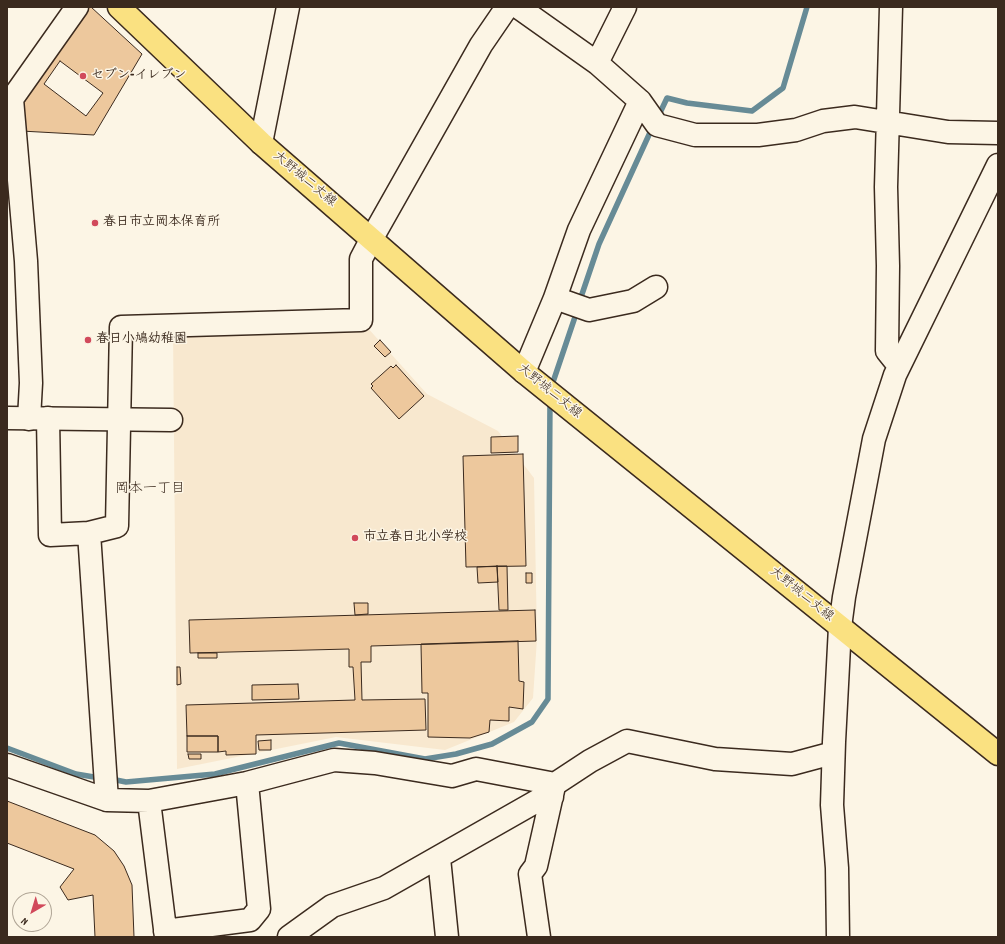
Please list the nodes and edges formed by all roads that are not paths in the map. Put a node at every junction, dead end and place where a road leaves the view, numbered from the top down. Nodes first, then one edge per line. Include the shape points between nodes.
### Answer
1 (77, 7) edge
2 (119, 7) edge
3 (288, 7) edge
4 (507, 7) edge
5 (518, 7) edge
6 (625, 7) edge
7 (891, 7) edge
8 (597, 63) junction
9 (10, 99) edge
10 (640, 101) junction
11 (889, 122) junction
12 (998, 133) edge
13 (261, 143) junction
14 (998, 165) edge
15 (372, 238) junction
16 (656, 287) dead end
17 (555, 298) junction
18 (899, 366) junction
19 (524, 372) junction
20 (7, 418) edge
21 (39, 419) junction
22 (120, 419) junction
23 (171, 420) dead end
24 (89, 533) junction
25 (840, 626) junction
26 (834, 753) junction
27 (998, 754) edge
28 (7, 765) edge
29 (247, 783) junction
30 (553, 791) junction
31 (107, 800) junction
32 (148, 801) junction
33 (439, 858) junction
34 (166, 934) edge
35 (289, 937) edge
36 (447, 937) edge
37 (539, 937) edge
38 (838, 937) edge

1 - 9 street
2 - 13 main road, 大野城二丈線
3 - 13 street
4 - 15 street via 481,46
5 - 8 street
6 - 8 street
7 - 11 street
8 - 10 street
9 - 21 street via 26,261 31,383
10 - 11 street via 658,125 695,135 758,135 796,130 823,121 855,117
10 - 17 street via 579,230
11 - 12 street via 948,132
11 - 18 street via 886,187 887,351
13 - 15 main road, 大野城二丈線
14 - 18 street
15 - 19 main road, 大野城二丈線
15 - 22 street via 361,259 361,320 121,327
16 - 17 street via 633,301 589,310
17 - 19 street
18 - 25 street via 874,439
19 - 25 main road, 大野城二丈線
20 - 21 street
21 - 22 street
21 - 24 street via 50,534
22 - 23 street
22 - 24 street via 117,526
24 - 31 street
25 - 26 street
25 - 27 main road, 大野城二丈線
26 - 30 street via 792,764 715,759 627,741 590,761
26 - 38 street via 832,805 837,868
28 - 31 street
29 - 30 street via 334,760 375,763 452,776 476,769
29 - 32 street
29 - 34 street via 259,909 250,920
30 - 33 street
30 - 37 street via 536,866 530,874
31 - 32 street
32 - 34 street
33 - 35 street via 384,888 332,906
33 - 36 street

